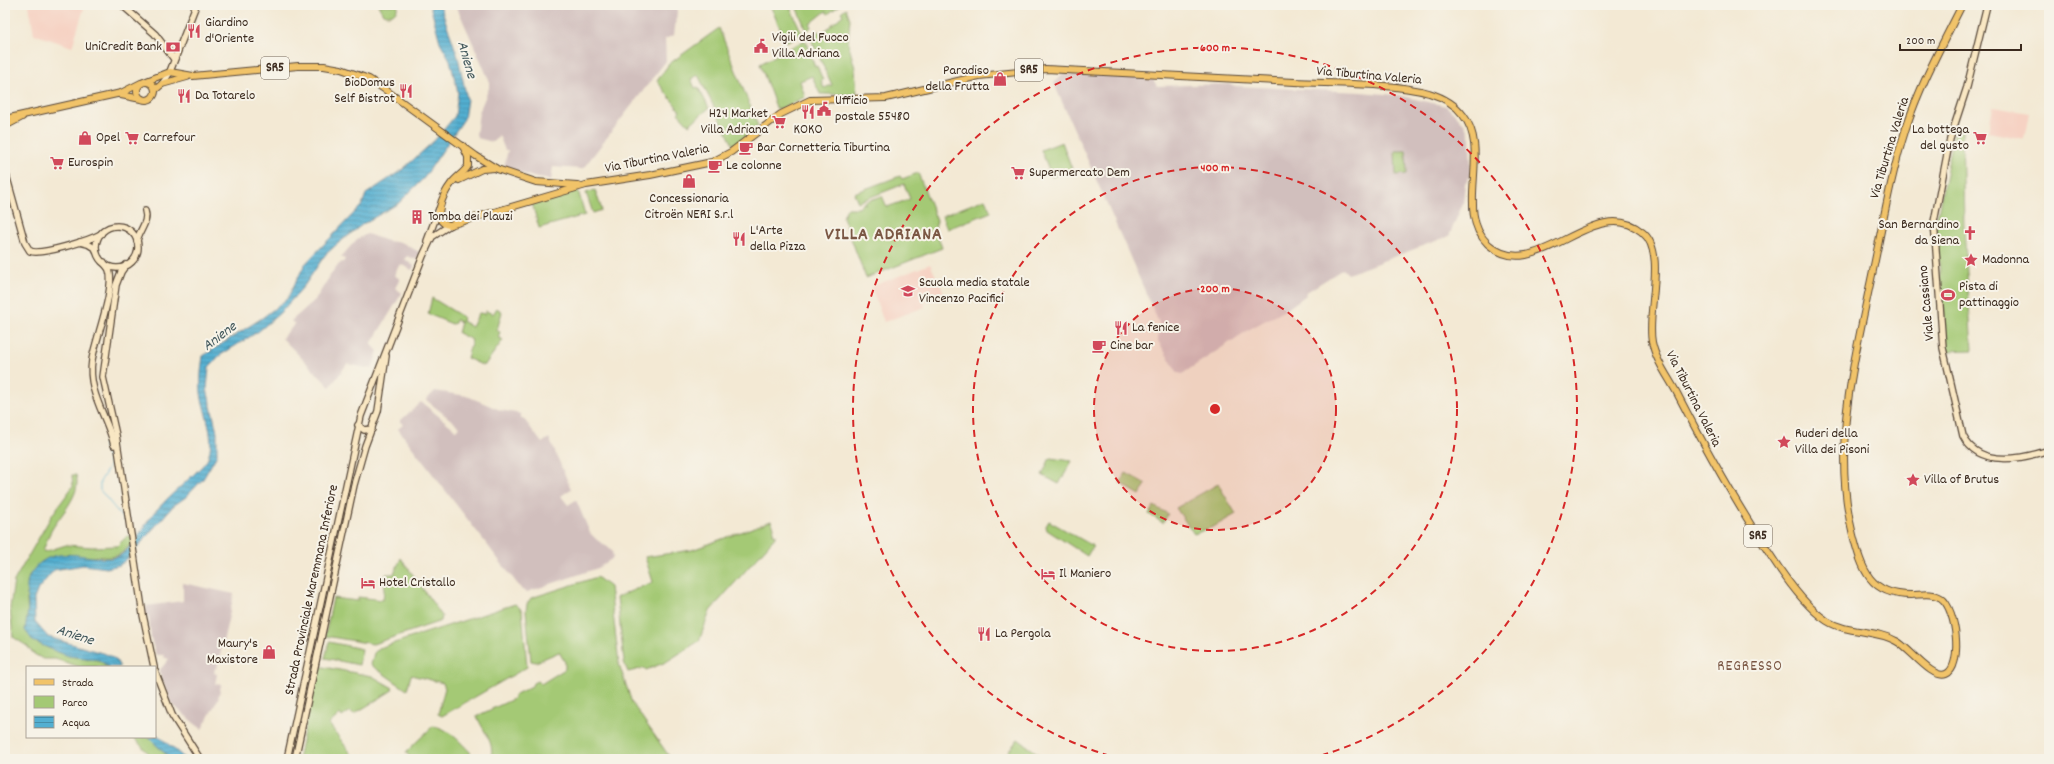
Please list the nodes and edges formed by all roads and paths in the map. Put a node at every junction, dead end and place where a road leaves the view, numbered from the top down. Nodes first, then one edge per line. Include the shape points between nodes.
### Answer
1 (122, 5) edge
2 (196, 5) edge
3 (1962, 5) edge
4 (1987, 5) edge
5 (174, 59) junction
6 (170, 72) junction
7 (193, 76) junction
8 (143, 83) junction
9 (162, 84) junction
10 (155, 90) junction
11 (111, 96) junction
12 (141, 99) junction
13 (31, 113) junction
14 (5, 119) edge
15 (5, 126) edge
16 (463, 146) junction
17 (497, 169) junction
18 (5, 171) edge
19 (450, 184) junction
20 (557, 185) junction
21 (586, 185) junction
22 (556, 193) junction
23 (440, 205) junction
24 (145, 211) dead end
25 (450, 225) junction
26 (144, 226) junction
27 (122, 227) junction
28 (100, 234) junction
29 (137, 241) junction
30 (76, 242) junction
31 (96, 249) junction
32 (422, 256) junction
33 (104, 262) junction
34 (126, 265) junction
35 (386, 350) junction
36 (370, 392) junction
37 (381, 395) junction
38 (358, 425) junction
39 (372, 429) junction
40 (2049, 450) edge
41 (120, 467) junction
42 (154, 666) edge
43 (156, 674) edge
44 (200, 759) edge
45 (287, 759) edge
46 (295, 759) edge

1 - 5 main road via 155,34
2 - 5 main road
3 - 21 main road, Via Tiburtina Valeria / SR5 via 1915,102 1896,160 1855,354 1846,406 1845,438 1847,506 1863,567 1875,585 1886,592 1932,594 1946,602 1953,615 1956,636 1953,665 1950,672 1945,674 1930,670 1906,647 1891,638 1845,628 1827,620 1805,600 1775,563 1718,472 1658,359 1651,335 1654,259 1652,245 1646,235 1628,225 1612,223 1587,229 1530,255 1510,256 1494,249 1481,235 1474,212 1473,132 1460,112 1438,96 1412,90 1340,84 1044,68 950,82 883,98 810,100 780,114 732,152 712,162
4 - 40 main road, Viale Cassiano via 1967,87 1950,139 1935,215 1943,348 1963,436 1970,447 1987,456 2012,459 2025,458
5 - 6 main road
6 - 7 main road, Via Tiburtina Valeria
6 - 8 main road
6 - 9 main road
7 - 9 main road, Via Tiburtina Valeria
7 - 16 main road, Via Tiburtina Valeria / SR5 via 294,67 338,68 373,82
8 - 10 main road via 150,83
8 - 11 main road
8 - 12 main road via 136,91
9 - 10 main road, Via Tiburtina Valeria
10 - 12 main road, Via Tiburtina Valeria via 154,96 150,99
11 - 12 main road via 125,95
11 - 13 main road
13 - 14 main road
13 - 15 main road
16 - 17 main road, Via Tiburtina Valeria / SR5
16 - 19 main road via 468,166
17 - 19 main road via 482,169
17 - 20 main road, Via Tiburtina Valeria / SR5 via 526,180
18 - 30 main road via 28,250 34,253 41,252
19 - 23 main road
20 - 21 main road, Via Tiburtina Valeria / SR5
20 - 22 main road
21 - 22 main road, Via Tiburtina Valeria / SR5
22 - 25 main road, Via Tiburtina Valeria / SR5
23 - 25 main road via 441,222
23 - 32 main road, Strada Provinciale Maremmana Inferiore
24 - 26 main road
25 - 32 main road, Strada Provinciale Maremmana Inferiore via 432,237
26 - 27 main road
26 - 29 main road
27 - 28 main road via 110,227
27 - 29 main road via 132,233
28 - 30 main road
28 - 31 main road
29 - 34 main road via 136,254
30 - 31 main road via 88,244
31 - 33 main road
32 - 35 main road, Strada Provinciale Maremmana Inferiore
33 - 34 main road via 114,267
33 - 41 main road via 110,271 106,307 92,361 92,383 94,394 112,436
34 - 41 main road via 116,285 103,377 114,422
35 - 36 main road, Strada Provinciale Maremmana Inferiore
35 - 37 main road, Strada Provinciale Maremmana Inferiore
36 - 37 main road via 376,390
36 - 38 main road, Strada Provinciale Maremmana Inferiore
37 - 39 main road, Strada Provinciale Maremmana Inferiore
38 - 39 main road via 363,430
38 - 45 main road, Strada Provinciale Maremmana Inferiore
39 - 46 main road, Strada Provinciale Maremmana Inferiore via 354,485
41 - 42 main road via 143,615
43 - 44 main road via 172,715

